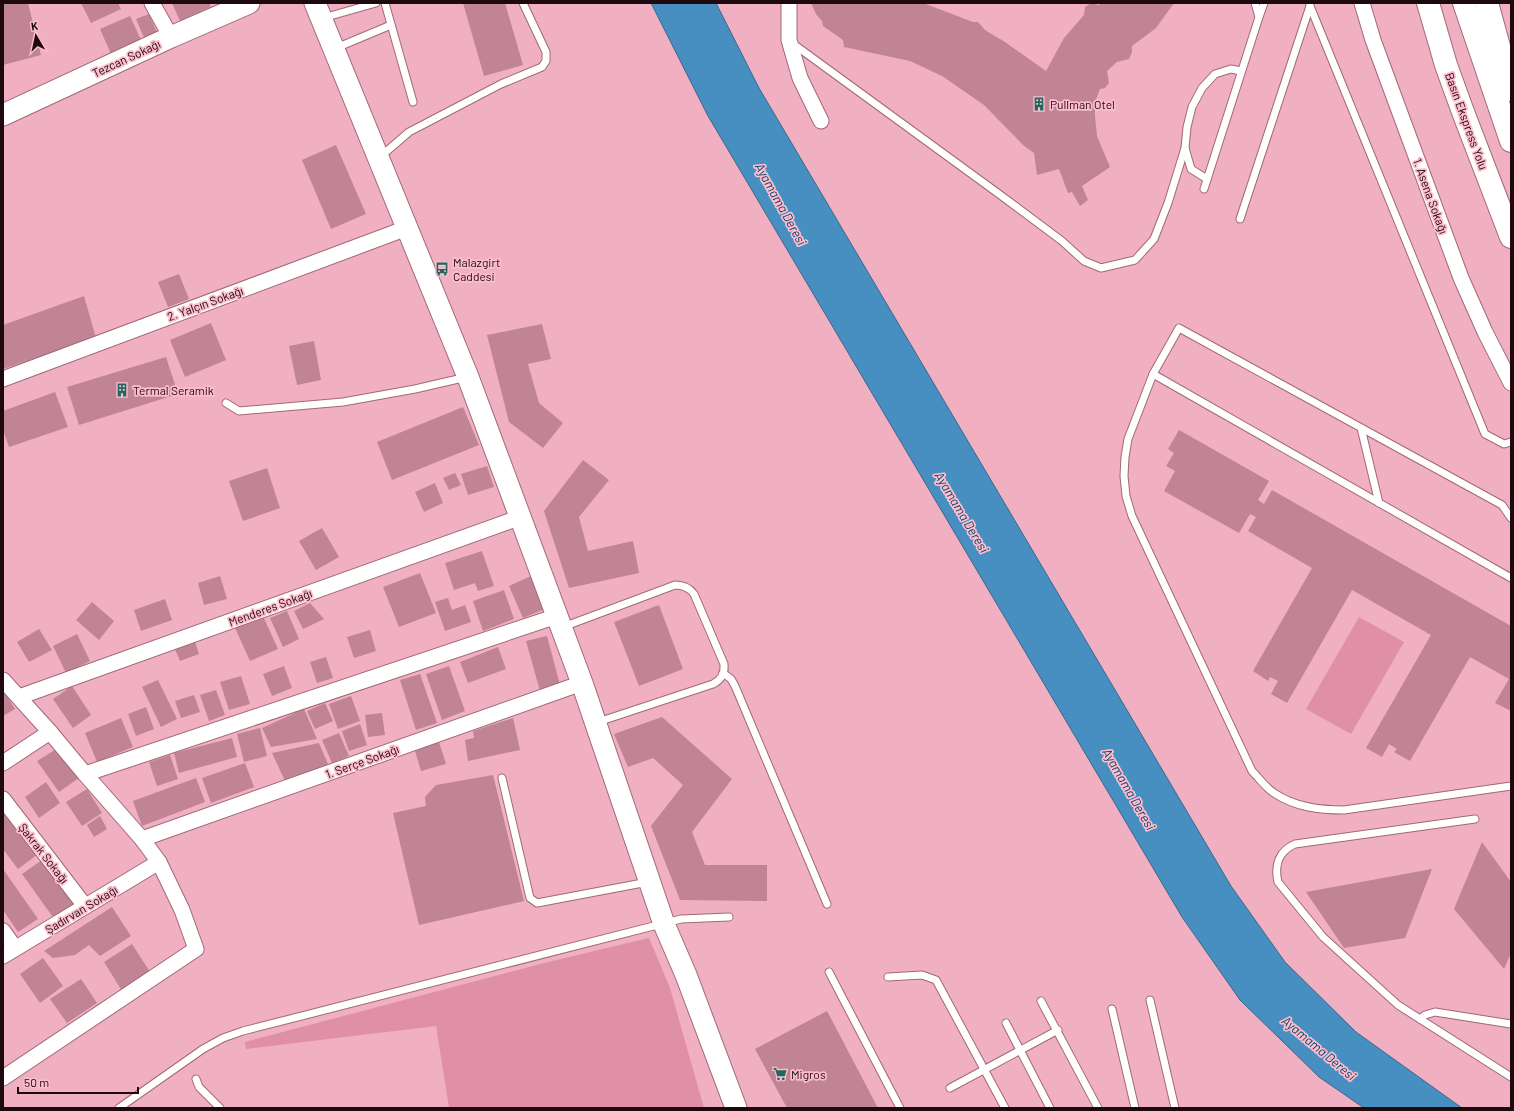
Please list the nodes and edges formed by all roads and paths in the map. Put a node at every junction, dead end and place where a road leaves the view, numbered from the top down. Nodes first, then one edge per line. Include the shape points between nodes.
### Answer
1 (152, 3) edge
2 (249, 3) edge
3 (376, 3) edge
4 (385, 3) edge
5 (523, 3) edge
6 (789, 3) edge
7 (1255, 3) edge
8 (1264, 3) edge
9 (1362, 3) edge
10 (1422, 3) edge
11 (1428, 3) edge
12 (1464, 3) edge
13 (1487, 3) edge
14 (318, 11) edge
15 (1259, 17) junction
16 (391, 25) junction
17 (171, 37) junction
18 (789, 40) junction
19 (334, 48) junction
20 (1446, 65) junction
21 (1241, 71) junction
22 (1511, 90) edge
23 (413, 102) dead end
24 (3, 115) edge
25 (821, 121) dead end
26 (1511, 141) edge
27 (1185, 148) junction
28 (379, 159) junction
29 (1207, 179) junction
30 (1204, 189) dead end
31 (1240, 219) dead end
32 (407, 228) junction
33 (1511, 237) edge
34 (1152, 374) junction
35 (468, 377) junction
36 (3, 379) edge
37 (1511, 384) edge
38 (226, 403) dead end
39 (1361, 428) junction
40 (1511, 442) edge
41 (1379, 503) junction
42 (521, 517) junction
43 (1511, 518) edge
44 (1511, 578) edge
45 (559, 622) junction
46 (723, 673) junction
47 (3, 680) edge
48 (582, 683) junction
49 (19, 697) junction
50 (595, 723) junction
51 (50, 732) junction
52 (3, 763) edge
53 (85, 774) junction
54 (502, 778) dead end
55 (1511, 786) edge
56 (3, 799) edge
57 (1475, 819) dead end
58 (142, 839) junction
59 (159, 862) junction
60 (650, 882) junction
61 (827, 904) dead end
62 (85, 906) junction
63 (729, 917) dead end
64 (664, 924) junction
65 (3, 931) edge
66 (9, 952) edge
67 (829, 972) dead end
68 (888, 977) dead end
69 (1150, 1000) dead end
70 (1041, 1001) dead end
71 (1112, 1009) dead end
72 (1420, 1019) junction
73 (1006, 1023) dead end
74 (1511, 1024) edge
75 (1058, 1030) junction
76 (1020, 1051) junction
77 (984, 1070) junction
78 (1511, 1077) edge
79 (3, 1078) edge
80 (196, 1079) dead end
81 (950, 1088) dead end
82 (119, 1108) edge
83 (220, 1108) edge
84 (736, 1108) edge
85 (900, 1108) edge
86 (1005, 1108) edge
87 (1050, 1108) edge
88 (1098, 1108) edge
89 (1135, 1108) edge
90 (1175, 1108) edge

1 - 17 street
2 - 17 main road, Tezcan Sokağı
3 - 14 lane
4 - 16 lane
5 - 28 lane via 546,52 546,61 542,67 501,84 409,132
6 - 18 street
7 - 15 lane
8 - 15 lane
9 - 37 street, 1. Asena Sokağı via 1373,40 1462,278
10 - 20 highway
11 - 20 highway, Basın Ekspress Yolu
12 - 26 highway
13 - 22 highway
14 - 19 main road
15 - 21 lane
16 - 19 lane
16 - 23 lane
17 - 24 main road, Tezcan Sokağı
18 - 25 street via 800,78
18 - 27 lane via 999,194 1084,261 1101,268 1135,260 1154,239
19 - 28 main road
20 - 33 highway, Basın Ekspress Yolu
21 - 27 lane via 1231,69 1215,74 1202,88 1192,107
21 - 29 lane
27 - 29 lane via 1191,169
28 - 32 main road
29 - 30 lane
31 - 40 lane via 1310,6 1484,434 1504,444
32 - 35 main road
32 - 36 street, 2. Yalçın Sokağı
34 - 39 lane via 1179,328
34 - 41 lane
34 - 55 lane via 1128,439 1124,476 1126,496 1132,516 1252,771 1273,792 1298,804 1324,810 1344,810
35 - 38 lane via 343,402 239,411
35 - 42 main road
39 - 41 lane
39 - 43 lane via 1502,505
41 - 44 lane
42 - 45 main road
42 - 49 street, Menderes Sokağı
45 - 46 lane via 680,585 694,594 724,664
45 - 48 main road
45 - 53 street
46 - 50 lane via 718,682 713,684
46 - 61 lane via 735,686
47 - 49 street
48 - 50 main road
48 - 58 street, 1. Serçe Sokağı
49 - 51 street
50 - 60 main road
51 - 52 street
51 - 53 street
53 - 58 street
54 - 60 lane via 530,898 537,903
56 - 62 street, Şakrak Sokağı
57 - 72 lane via 1295,844 1283,852 1277,862 1278,882 1323,937 1398,1005
58 - 59 street
59 - 62 street, Şadırvan Sokağı
59 - 79 street via 182,910 196,949
60 - 64 main road
62 - 66 street, Şadırvan Sokağı
63 - 64 lane via 681,920
64 - 82 lane via 231,1035 203,1049
64 - 84 main road
65 - 66 street
67 - 85 lane
68 - 77 lane via 922,975 936,980
69 - 90 lane
70 - 75 lane
71 - 89 lane
72 - 74 lane via 1435,1012
72 - 78 lane
73 - 76 lane
75 - 76 lane
75 - 88 lane
76 - 77 lane
76 - 87 lane
77 - 81 lane
77 - 86 lane
80 - 83 lane via 199,1087

